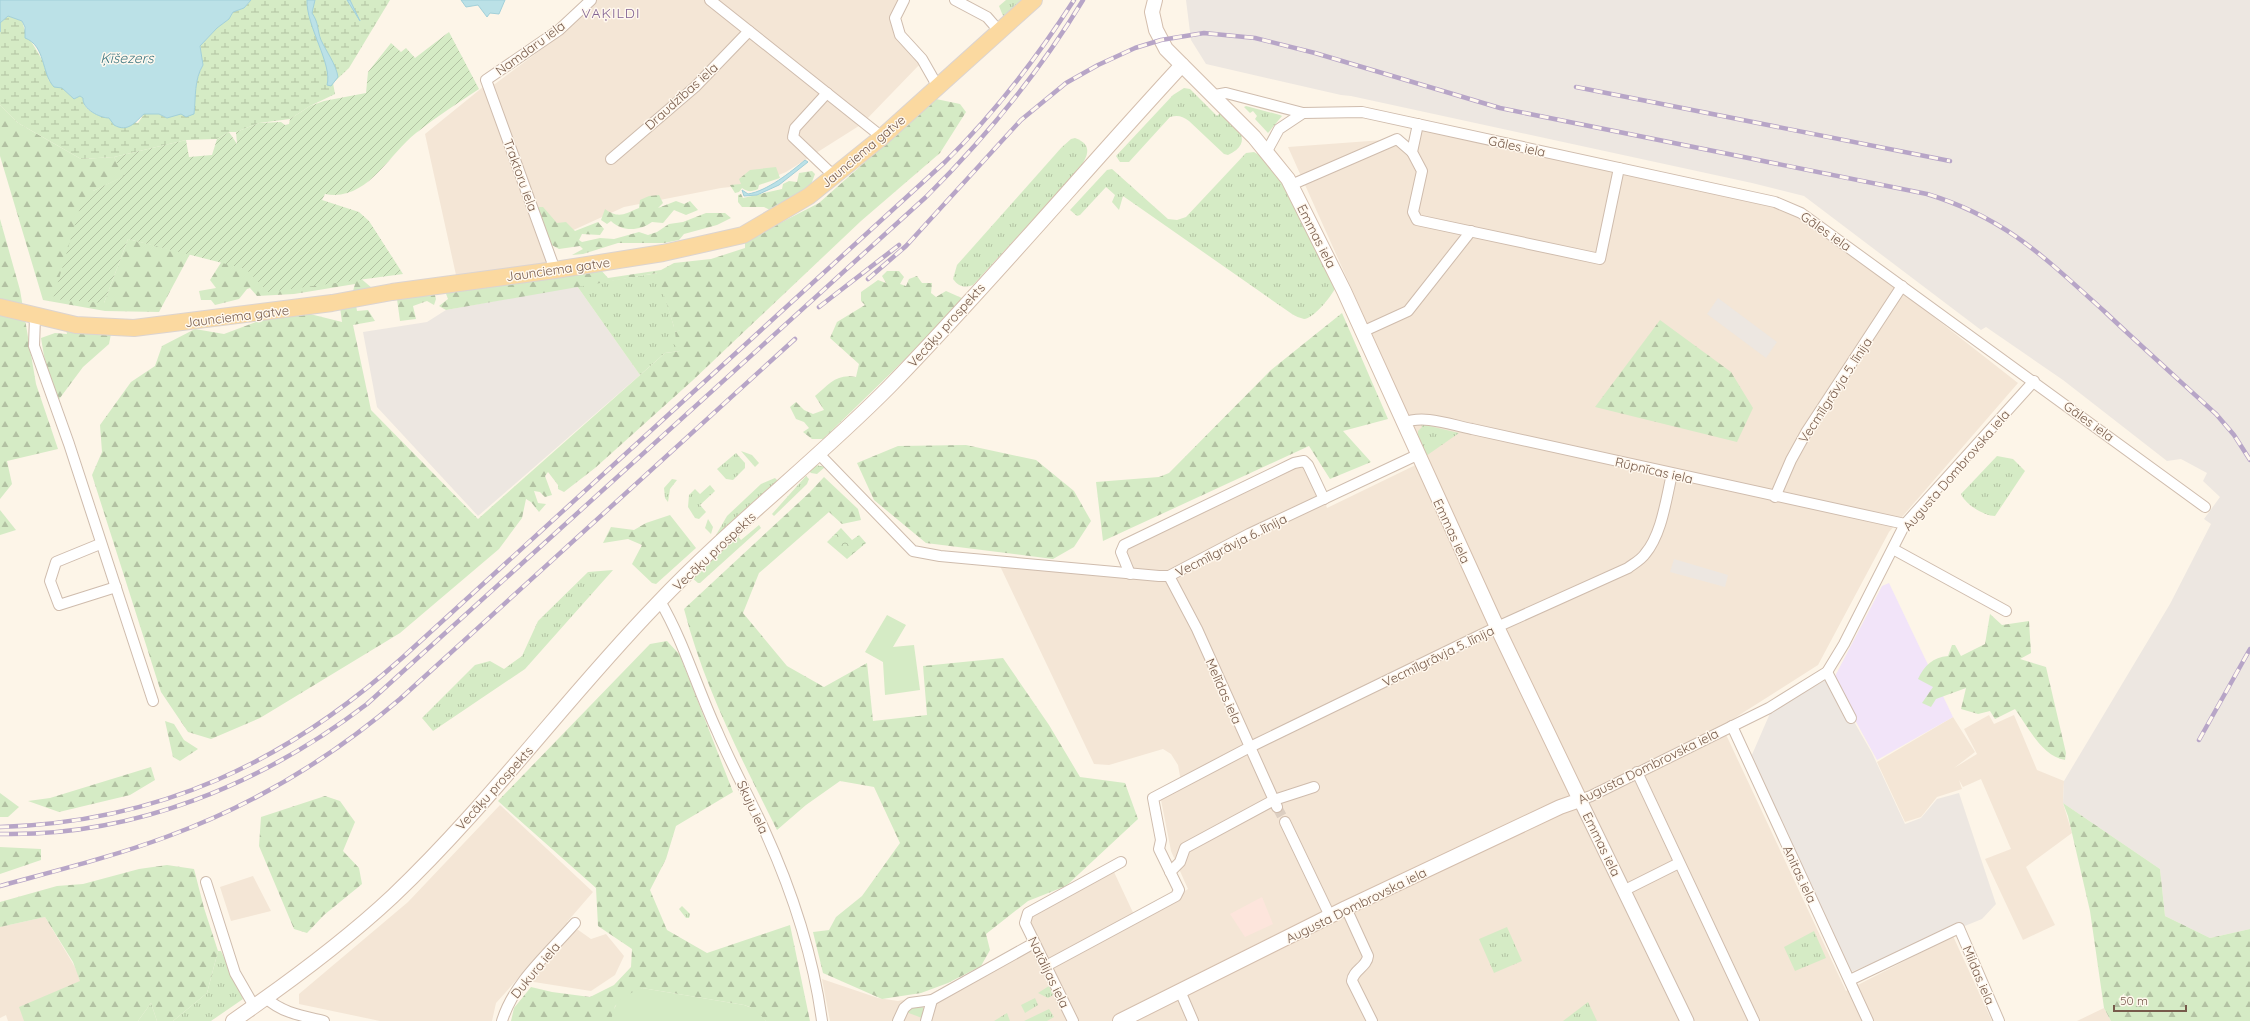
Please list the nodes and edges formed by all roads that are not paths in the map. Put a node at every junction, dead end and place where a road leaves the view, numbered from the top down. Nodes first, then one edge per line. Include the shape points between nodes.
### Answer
1 (591, 0) edge
2 (710, 0) edge
3 (904, 0) edge
4 (1034, 0) edge
5 (1155, 0) edge
6 (960, 1) edge
7 (749, 31) junction
8 (1000, 32) junction
9 (1182, 65) junction
10 (486, 80) joint
11 (938, 88) junction
12 (828, 93) junction
13 (1215, 95) junction
14 (1303, 113) junction
15 (1418, 124) junction
16 (882, 137) junction
17 (1267, 151) junction
18 (1412, 152) junction
19 (611, 159) dead end
20 (1620, 168) junction
21 (834, 176) junction
22 (1291, 186) junction
23 (1470, 231) junction
24 (555, 270) junction
25 (1902, 286) junction
26 (0, 307) edge
27 (35, 317) junction
28 (1362, 332) junction
29 (2034, 380) junction
30 (1404, 423) junction
31 (819, 454) junction
32 (1418, 455) junction
33 (1672, 474) junction
34 (1775, 497) junction
35 (1324, 499) junction
36 (2206, 507) dead end
37 (1905, 524) junction
38 (100, 544) junction
39 (1893, 548) junction
40 (1130, 574) junction
41 (1169, 576) junction
42 (116, 587) junction
43 (660, 601) junction
44 (2006, 611) dead end
45 (1497, 628) junction
46 (1827, 672) junction
47 (153, 700) dead end
48 (1851, 718) dead end
49 (1732, 726) junction
50 (1250, 747) junction
51 (1636, 772) junction
52 (1314, 787) dead end
53 (1580, 800) junction
54 (1275, 803) junction
55 (1285, 822) tunnel mouth
56 (1121, 862) dead end
57 (1679, 863) junction
58 (1170, 872) junction
59 (206, 882) dead end
60 (1625, 890) junction
61 (1346, 908) junction
62 (1330, 916) junction
63 (575, 923) dead end
64 (1034, 943) junction
65 (1046, 966) junction
66 (1850, 980) junction
67 (1180, 991) junction
68 (266, 998) junction
69 (932, 1000) junction
70 (254, 1006) junction
71 (232, 1021) edge
72 (324, 1021) edge
73 (502, 1021) edge
74 (822, 1021) edge
75 (898, 1021) edge
76 (926, 1021) edge
77 (1073, 1021) edge
78 (1120, 1021) edge
79 (1193, 1021) edge
80 (1372, 1021) edge
81 (1687, 1021) edge
82 (1754, 1021) edge
83 (1868, 1021) edge
84 (1999, 1021) edge

1 - 10 street, Namdaru iela via 559,30
2 - 7 street
3 - 11 street via 895,18 900,35 922,59
4 - 8 main road, Jaunciema gatve
5 - 9 main road, Emmas iela via 1152,12 1156,30 1166,49
6 - 8 street via 987,17
7 - 12 street
7 - 19 street, Draudzības iela via 694,87
8 - 11 main road, Jaunciema gatve
9 - 13 main road, Emmas iela
9 - 31 main road, Vecāķu prospekts via 899,376
10 - 24 street, Traktoru iela
11 - 16 main road, Jaunciema gatve
12 - 16 street
12 - 21 street via 795,128 793,137
13 - 14 street, Gāles iela via 1226,93
13 - 17 main road, Emmas iela
14 - 15 street, Gāles iela via 1362,112
14 - 17 street via 1279,129
15 - 18 street
15 - 20 street, Gāles iela
16 - 21 main road, Jaunciema gatve
17 - 22 main road, Emmas iela
18 - 22 street via 1397,139
18 - 23 street via 1422,171 1413,212 1417,220
20 - 23 street via 1600,259
20 - 25 street, Gāles iela via 1774,202 1801,212
21 - 24 main road, Jaunciema gatve via 809,196 743,235 663,253
22 - 28 main road, Emmas iela via 1330,261
23 - 28 street via 1408,311
24 - 27 main road, Jaunciema gatve via 392,292 332,303 134,328 76,325
25 - 29 street, Gāles iela
25 - 34 street, Vecmīlgrāvja 5. līnija via 1804,437 1778,485
26 - 27 main road, Jaunciema gatve
27 - 38 street via 34,346 69,444
28 - 30 main road, Emmas iela
29 - 36 street, Gāles iela
29 - 37 street, Augusta Dombrovska iela
30 - 32 main road, Emmas iela
30 - 33 street, Rūpnīcas iela via 1415,419 1458,426
31 - 40 street, Vecmīlgrāvja 6. līnija via 913,551
31 - 43 main road, Vecāķu prospekts
32 - 35 street, Vecmīlgrāvja 6. līnija
32 - 45 main road, Emmas iela
33 - 34 street, Rūpnīcas iela
33 - 45 street, Vecmīlgrāvja 5. līnija via 1659,524 1651,546 1644,555 1628,568
34 - 37 street, Rūpnīcas iela
35 - 40 street via 1308,465 1304,461 1294,463 1124,545 1121,552
35 - 41 street, Vecmīlgrāvja 6. līnija via 1249,534
37 - 39 street, Augusta Dombrovska iela
38 - 42 street
38 - 42 street via 56,562 50,582 59,605
39 - 44 street
39 - 46 street, Augusta Dombrovska iela
40 - 41 street, Vecmīlgrāvja 6. līnija
41 - 50 street, Melīdas iela via 1197,629
42 - 47 street
43 - 68 main road, Vecāķu prospekts via 501,781 397,892 305,970
43 - 74 street, Skuju iela via 679,638 716,730 783,877 808,952
45 - 50 street, Vecmīlgrāvja 5. līnija
45 - 53 main road, Emmas iela
46 - 48 street
46 - 49 street, Augusta Dombrovska iela via 1769,708
49 - 51 street, Augusta Dombrovska iela
49 - 66 street, Anitas iela
50 - 54 street, Melīdas iela
50 - 58 street, Vecmīlgrāvja 5. līnija via 1154,798 1159,849
51 - 53 street, Augusta Dombrovska iela via 1629,778
51 - 57 street
52 - 54 street
53 - 60 street, Emmas iela
53 - 61 main road, Augusta Dombrovska iela via 1560,807
54 - 58 street via 1185,848 1180,862
55 - 62 street
56 - 64 street, Natālijas iela via 1028,913 1025,923
57 - 60 street
57 - 82 street
58 - 65 street via 1179,890 1176,896
59 - 70 street via 235,973
60 - 81 street, Emmas iela
61 - 62 main road, Augusta Dombrovska iela
61 - 80 street via 1368,956 1366,963 1352,976 1352,981
62 - 67 main road, Augusta Dombrovska iela
63 - 73 street, Dukura iela via 516,991 507,1005
64 - 65 street, Natālijas iela
64 - 69 street
65 - 77 street, Natālijas iela
66 - 83 street, Anitas iela
66 - 84 street, Mildas iela via 1959,928
67 - 78 main road, Augusta Dombrovska iela
67 - 79 street
68 - 70 main road, Vecāķu prospekts
68 - 72 street via 274,1005 290,1012
69 - 75 street via 910,1003 904,1008
69 - 76 street
70 - 71 main road, Vecāķu prospekts

